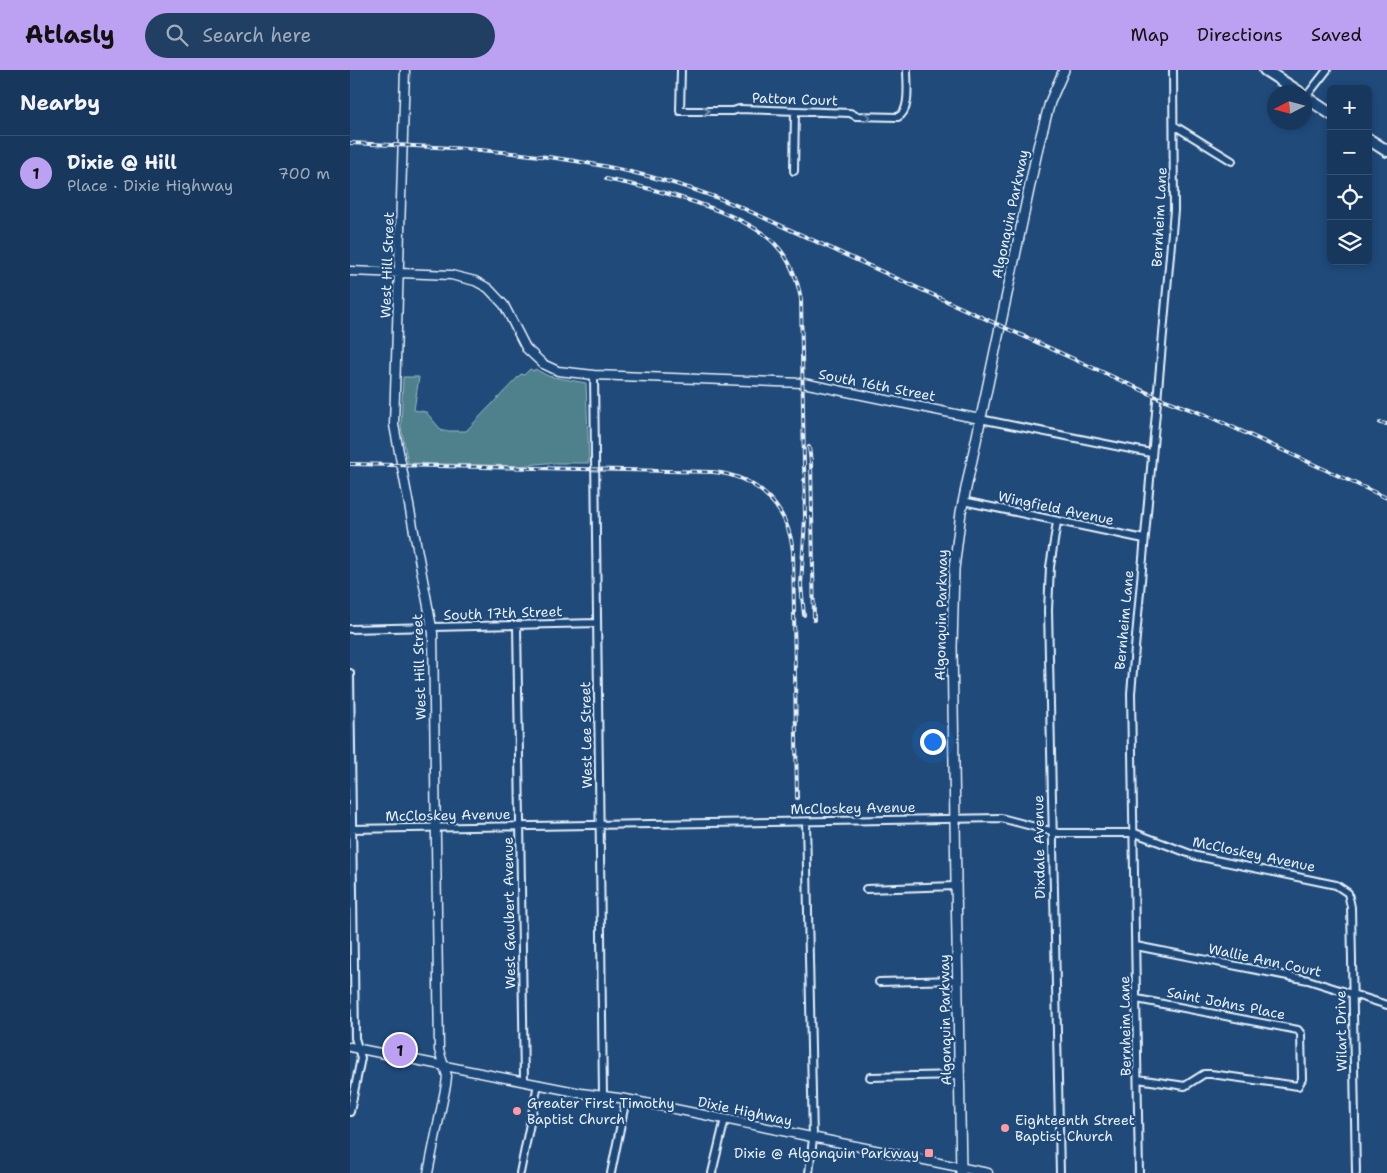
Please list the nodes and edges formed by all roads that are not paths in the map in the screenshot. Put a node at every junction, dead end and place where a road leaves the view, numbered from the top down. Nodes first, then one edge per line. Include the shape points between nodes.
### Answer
1 (405, 70) edge
2 (681, 70) edge
3 (907, 70) edge
4 (1064, 70) edge
5 (1173, 70) edge
6 (1265, 70) edge
7 (1326, 70) edge
8 (1288, 85) edge
9 (1312, 85) edge
10 (1312, 101) edge
11 (1327, 111) edge
12 (795, 112) junction
13 (1175, 126) junction
14 (1372, 141) edge
15 (1385, 146) edge
16 (1232, 161) dead end
17 (794, 171) dead end
18 (350, 272) edge
19 (399, 273) junction
20 (594, 374) junction
21 (980, 419) junction
22 (1151, 453) junction
23 (963, 501) junction
24 (1057, 522) junction
25 (1144, 539) junction
26 (597, 623) junction
27 (517, 625) junction
28 (432, 626) junction
29 (350, 629) edge
30 (350, 673) edge
31 (955, 819) junction
32 (806, 822) junction
33 (600, 826) junction
34 (520, 827) junction
35 (436, 828) junction
36 (351, 829) edge
37 (1052, 832) junction
38 (1134, 833) junction
39 (956, 886) junction
40 (866, 889) dead end
41 (1346, 890) joint
42 (1136, 946) junction
43 (958, 980) junction
44 (879, 982) dead end
45 (1353, 993) junction
46 (1137, 999) junction
47 (1387, 1005) edge
48 (350, 1047) edge
49 (359, 1049) junction
50 (444, 1066) junction
51 (960, 1076) junction
52 (870, 1077) dead end
53 (1138, 1079) junction
54 (524, 1081) junction
55 (538, 1084) junction
56 (604, 1095) junction
57 (626, 1099) junction
58 (350, 1112) edge
59 (725, 1119) junction
60 (814, 1138) junction
61 (961, 1170) edge
62 (428, 1173) edge
63 (520, 1173) edge
64 (611, 1173) edge
65 (712, 1173) edge
66 (808, 1173) edge
67 (988, 1173) edge
68 (1060, 1173) edge
69 (1139, 1173) edge
70 (1356, 1173) edge

1 - 19 street, West Hill Street
2 -> 12 street, Patton Court via 680,111 739,109
12 -> 3 street, Patton Court via 901,117 906,108
4 - 21 main road, Algonquin Parkway via 1043,126
5 - 13 street, Bernheim Lane
6 - 8 main road
7 - 9 street
10 - 11 main road
12 - 17 street
13 - 16 street
13 - 22 street, Bernheim Lane via 1174,210
14 - 15 main road
18 - 19 street, South 16th Street
19 - 20 street, South 16th Street via 456,276 482,284 504,305 522,342 536,358 558,371
19 - 28 street, West Hill Street via 395,429
20 - 21 street, South 16th Street via 803,383
20 - 26 street, West Lee Street
21 - 22 street, South 16th Street
21 - 23 main road, Algonquin Parkway
22 - 25 street, Bernheim Lane
23 - 24 street, Wingfield Avenue
23 - 31 main road, Algonquin Parkway via 952,611
24 - 25 street, Wingfield Avenue
24 - 37 street, Dixdale Avenue via 1048,610
25 - 38 street, Bernheim Lane via 1132,684
26 - 27 street, South 17th Street
26 - 33 street, West Lee Street
27 - 28 street, South 17th Street
27 - 34 street, West Gaulbert Avenue
28 - 29 street, South 17th Street
28 - 35 street, West Hill Street
30 - 36 street
31 - 32 street, McCloskey Avenue
31 - 37 street, McCloskey Avenue via 1001,818
31 - 39 main road, Algonquin Parkway
32 - 33 street, McCloskey Avenue
32 - 60 street
33 - 34 street, McCloskey Avenue
33 - 56 street, West Lee Street
34 - 35 street, McCloskey Avenue
34 - 54 street, West Gaulbert Avenue
35 - 36 street, McCloskey Avenue
35 - 50 street, West Hill Street via 439,1050
36 - 49 street via 355,1038
37 - 38 street, McCloskey Avenue
37 - 68 street, Dixdale Avenue
38 - 41 street, McCloskey Avenue via 1196,856 1336,885
38 - 42 street, Bernheim Lane
39 - 40 street
39 - 43 main road, Algonquin Parkway
41 - 45 street, Wilart Drive via 1351,907
42 - 45 street, Wallie Ann Court via 1308,980
42 - 46 street, Bernheim Lane
43 - 44 street
43 - 51 main road, Algonquin Parkway
45 - 47 street, Wallie Ann Court
45 - 70 street, Wilart Drive
46 - 53 street, Bernheim Lane
46 - 53 street, Saint Johns Place via 1298,1030 1301,1034 1302,1079 1298,1086 1204,1074 1185,1086
48 - 49 street, Dixie Highway
49 - 50 street, Dixie Highway
49 - 58 street via 361,1058
50 - 54 street, Dixie Highway
50 - 62 street, West Hill Street via 446,1085
51 - 52 street
51 - 61 main road, Algonquin Parkway
53 - 69 street, Bernheim Lane
54 - 55 street, Dixie Highway
55 - 56 street, Dixie Highway
55 - 63 street
56 - 57 street, Dixie Highway
57 - 59 street, Dixie Highway
57 - 64 street
59 - 60 street, Dixie Highway
59 - 65 street
60 - 61 street, Dixie Highway
60 - 66 street
61 - 67 street, Dixie Highway

